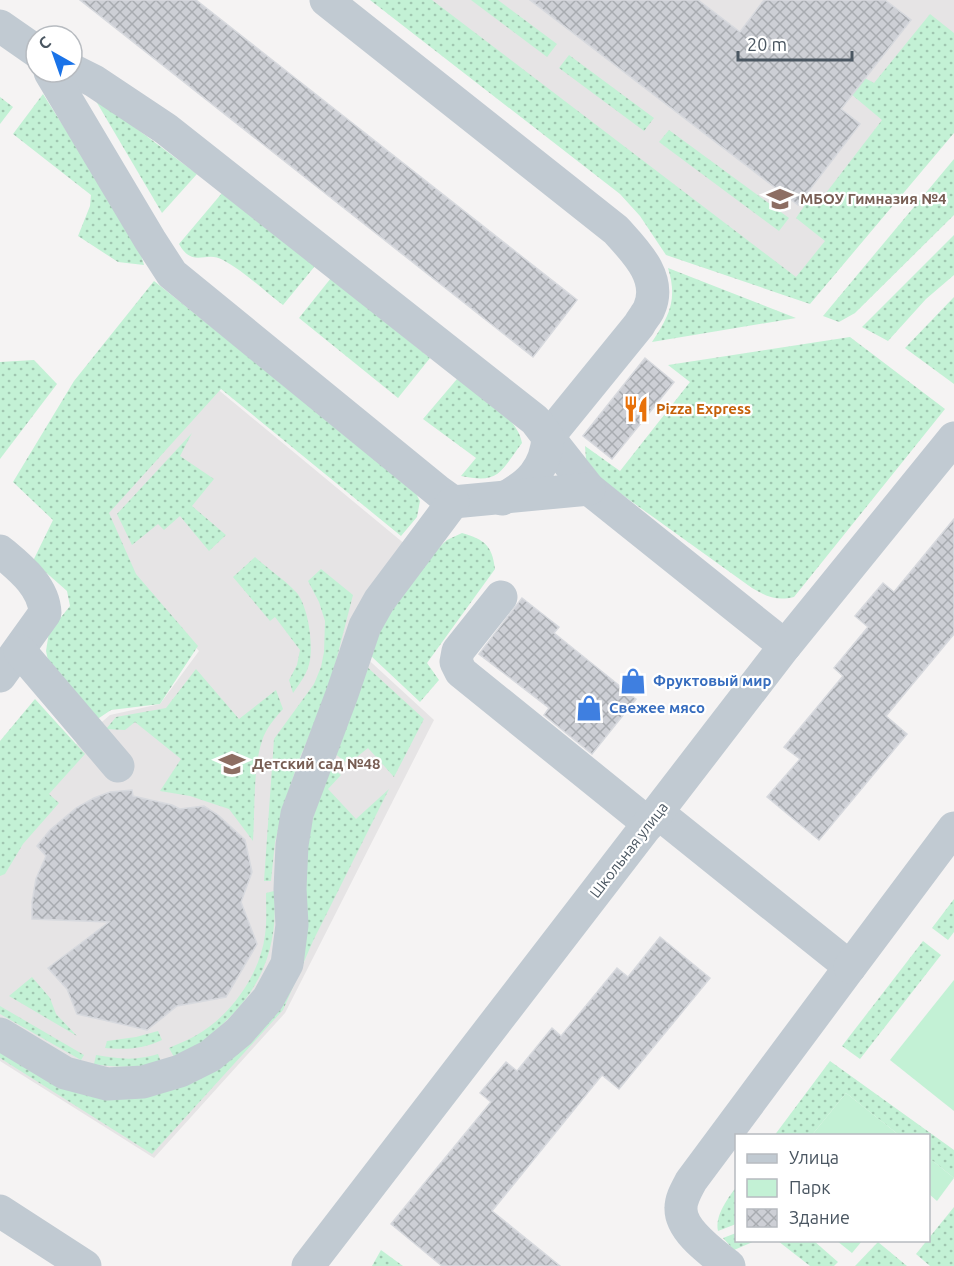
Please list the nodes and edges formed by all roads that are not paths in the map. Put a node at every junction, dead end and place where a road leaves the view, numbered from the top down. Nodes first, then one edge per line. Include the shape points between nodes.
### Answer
1 (326, 0) edge
2 (0, 26) edge
3 (24, 43) edge
4 (84, 76) edge
5 (57, 84) edge
6 (548, 437) junction
7 (954, 438) edge
8 (589, 489) junction
9 (502, 499) junction
10 (453, 502) junction
11 (0, 551) edge
12 (501, 597) dead end
13 (785, 646) junction
14 (10, 663) edge
15 (118, 766) dead end
16 (653, 818) junction
17 (954, 828) edge
18 (850, 967) junction
19 (0, 1034) edge
20 (0, 1211) edge
21 (85, 1266) edge
22 (308, 1266) edge
23 (729, 1266) edge

1 - 6 street via 616,230 650,274 653,295 649,308
2 - 3 street
4 - 6 street via 166,129 535,420
5 - 10 street via 172,274
6 - 8 street
6 - 9 street via 543,463 530,480
7 - 13 street, Школьная улица
8 - 9 street
8 - 13 street
9 - 10 street
10 - 19 street via 379,601 365,626 297,814 287,964 268,999 239,1032 210,1056 180,1071 143,1082 107,1084 65,1073
11 - 14 street via 34,584 44,600 45,613
12 - 16 street via 458,651 456,662 461,672
13 - 16 street, Школьная улица
14 - 15 street
16 - 18 street
16 - 22 street, Школьная улица
17 - 18 street
18 - 23 street via 684,1194 681,1209 688,1228
20 - 21 street

